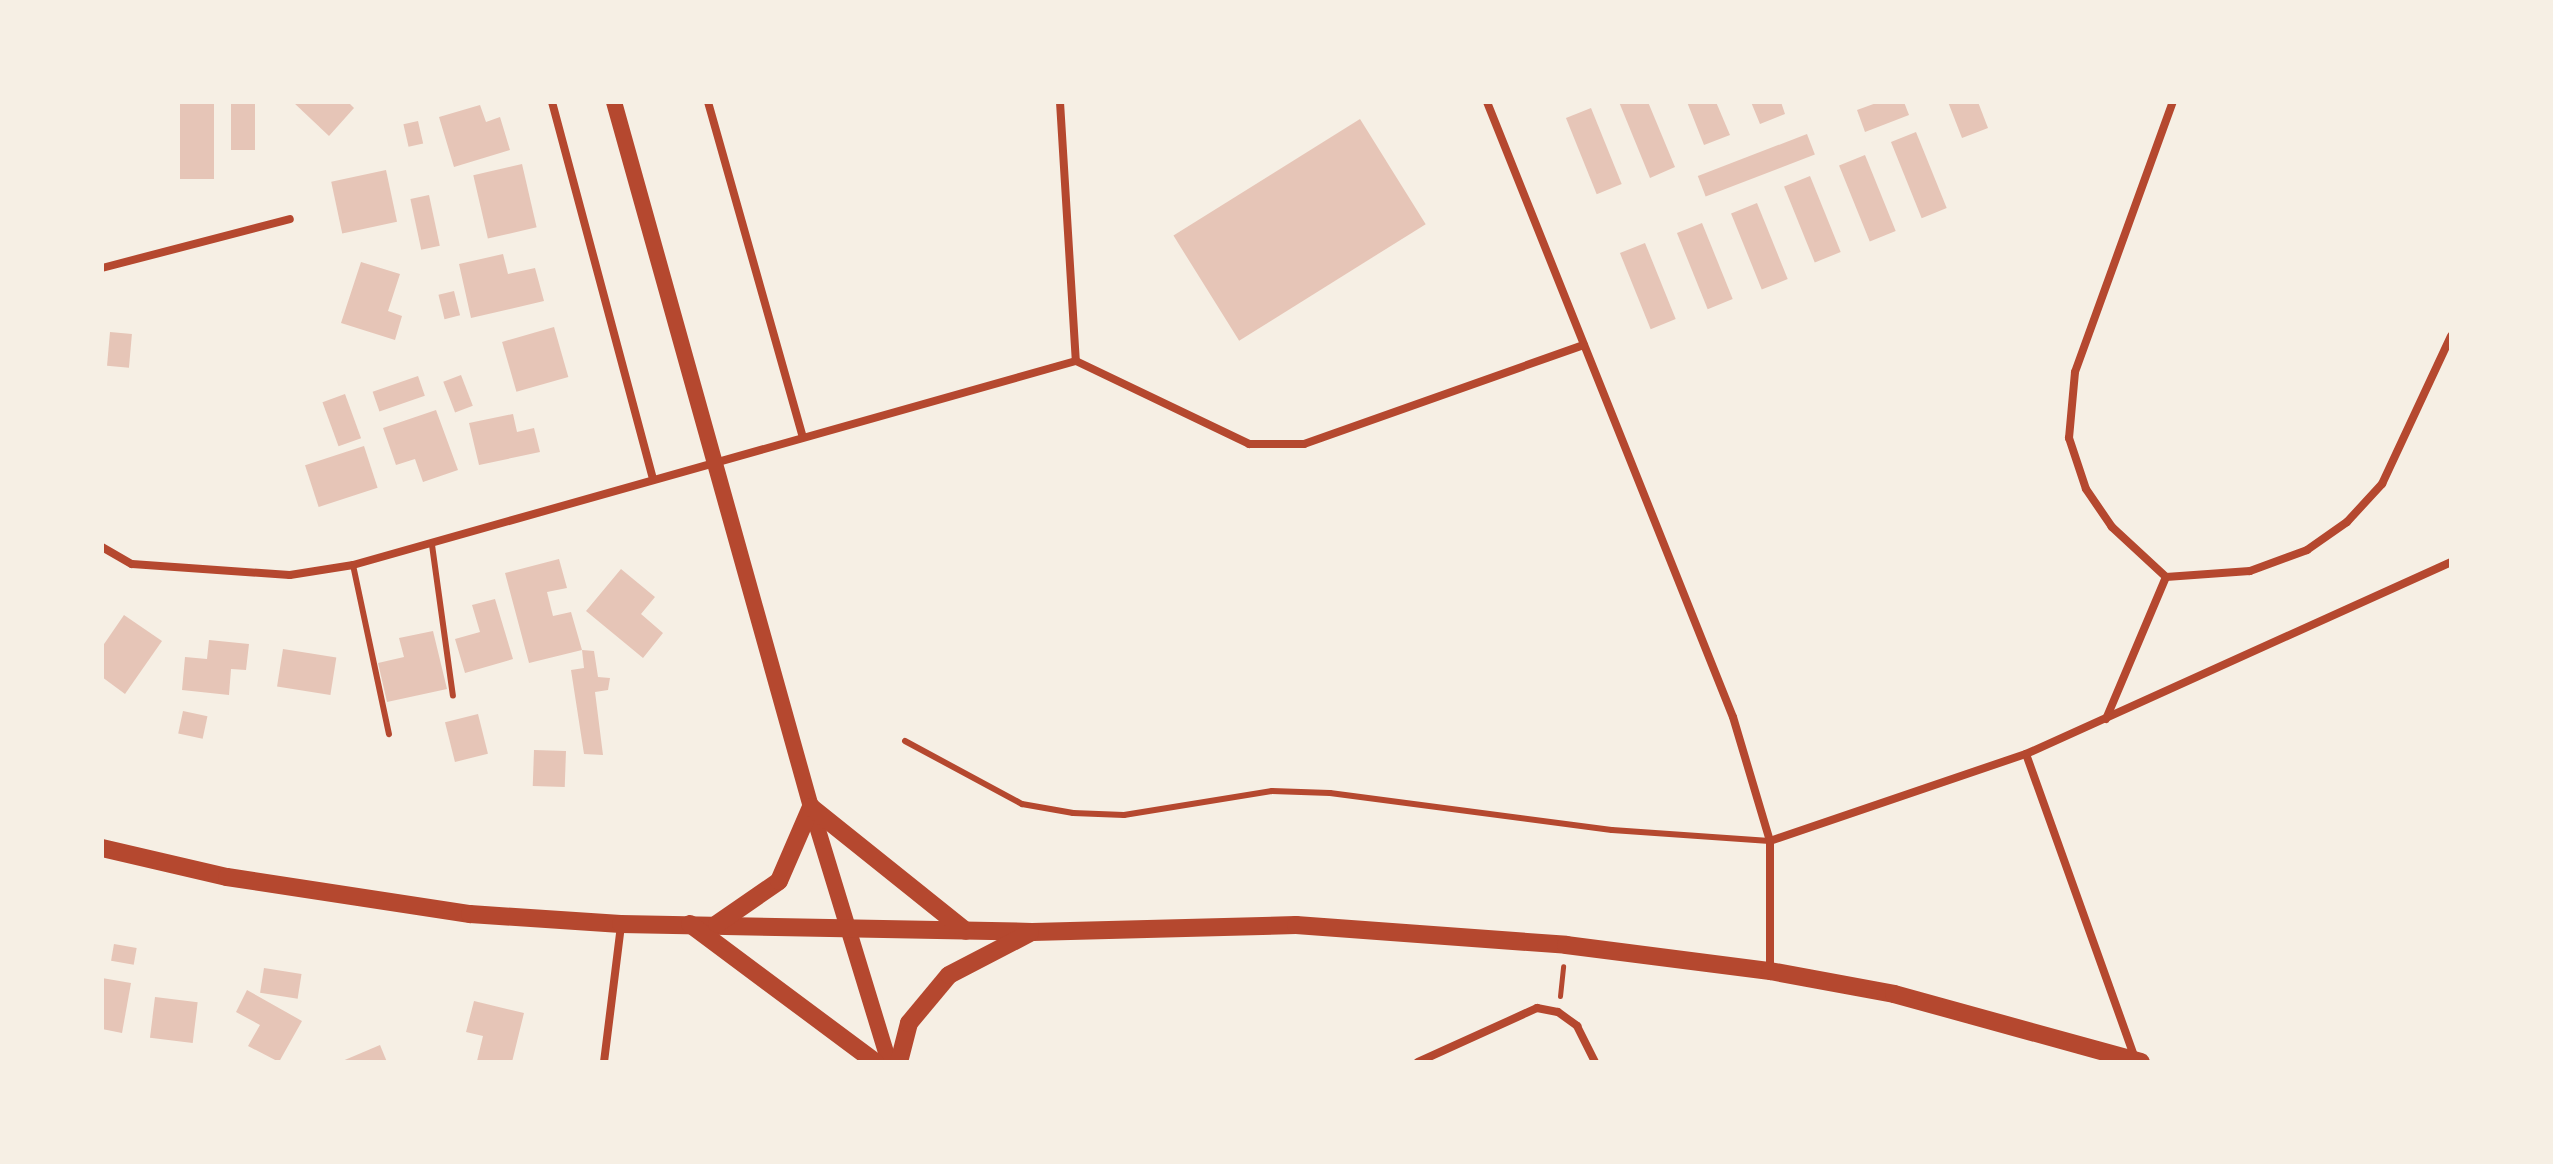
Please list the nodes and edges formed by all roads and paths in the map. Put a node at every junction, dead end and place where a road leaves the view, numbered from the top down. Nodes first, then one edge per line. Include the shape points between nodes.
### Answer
1 (552, 102) edge
2 (614, 102) edge
3 (708, 102) edge
4 (1060, 102) edge
5 (1487, 102) edge
6 (2173, 102) edge
7 (290, 219) dead end
8 (102, 268) edge
9 (2451, 336) edge
10 (1584, 345) junction
11 (1076, 361) junction
12 (803, 437) junction
13 (718, 464) junction
14 (653, 478) junction
15 (432, 545) junction
16 (102, 547) edge
17 (2451, 562) edge
18 (353, 565) junction
19 (2166, 577) junction
20 (453, 696) dead end
21 (2106, 720) junction
22 (389, 734) dead end
23 (905, 741) dead end
24 (2026, 754) junction
25 (811, 807) junction
26 (1770, 841) junction
27 (102, 848) edge
28 (621, 924) junction
29 (690, 924) junction
30 (717, 924) junction
31 (849, 928) junction
32 (966, 931) junction
33 (1032, 932) junction
34 (1566, 945) junction
35 (1770, 971) junction
36 (1558, 1012) junction
37 (2138, 1061) edge
38 (604, 1062) edge
39 (875, 1062) edge
40 (889, 1062) edge
41 (899, 1062) edge
42 (1418, 1062) edge
43 (1595, 1062) edge

1 - 14 street
2 - 13 main road
3 - 12 street
4 - 11 street
5 - 10 street
6 - 19 street via 2075,372 2069,438 2086,489 2112,527
7 - 8 street
9 - 19 street via 2382,484 2347,522 2307,550 2250,571
10 - 11 street via 1304,444 1272,448 1249,444
10 - 26 street via 1733,717
11 - 12 street
12 - 13 street
13 - 14 street
13 - 25 main road
14 - 15 street
15 - 18 street
15 - 20 lane
16 - 18 street via 132,564 290,575
17 - 21 street
18 - 22 lane
19 - 21 street
21 - 24 street
23 - 26 lane via 1022,804 1073,813 1124,815 1272,791 1330,793 1612,830
24 - 26 street
24 - 37 street
25 - 30 main road via 779,881
25 - 31 main road
25 - 32 main road
26 - 35 street
27 - 28 main road via 152,863 388,904
28 - 29 main road
28 - 38 street
29 - 30 main road
29 - 39 main road
30 - 31 main road
31 - 32 main road
31 - 40 main road
32 - 33 main road
33 - 34 main road via 1296,925
33 - 41 main road via 949,975 909,1023
34 - 35 main road
34 - 36 path
35 - 37 main road via 1894,994
36 - 42 street via 1537,1008 1515,1014
36 - 43 street via 1590,1044

